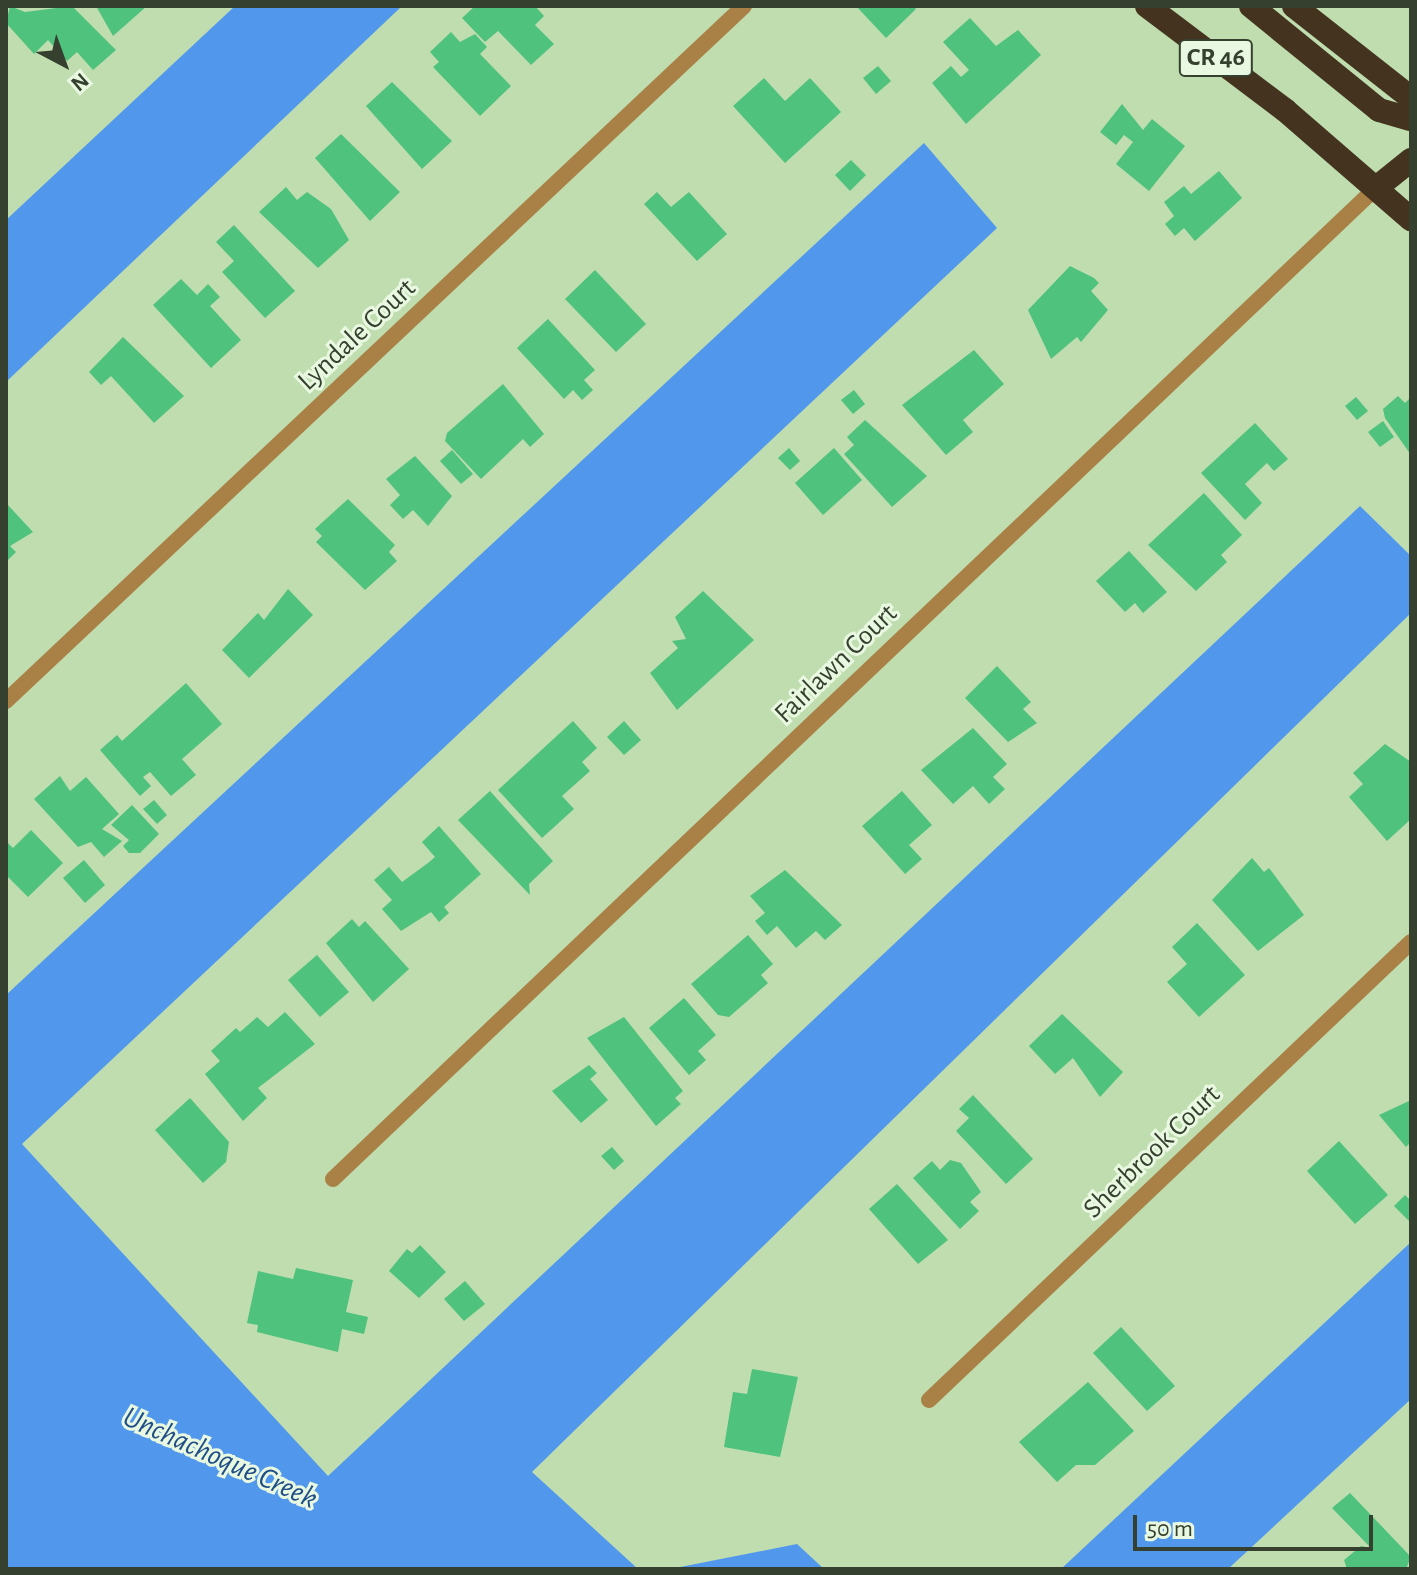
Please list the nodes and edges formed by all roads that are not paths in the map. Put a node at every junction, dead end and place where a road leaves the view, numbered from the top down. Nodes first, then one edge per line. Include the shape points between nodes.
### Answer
1 (744, 6) edge
2 (1147, 6) edge
3 (1251, 6) edge
4 (1294, 6) edge
5 (1411, 98) edge
6 (1411, 119) edge
7 (1411, 160) edge
8 (1376, 188) junction
9 (1411, 219) edge
10 (6, 701) edge
11 (1411, 942) edge
12 (333, 1179) dead end
13 (929, 1400) dead end

1 - 10 street, Lyndale Court
2 - 8 highway, CR 46
3 - 6 highway via 1379,110
4 - 5 highway
7 - 8 highway
8 - 9 highway, CR 46
8 - 12 street, Fairlawn Court
11 - 13 street, Sherbrook Court

